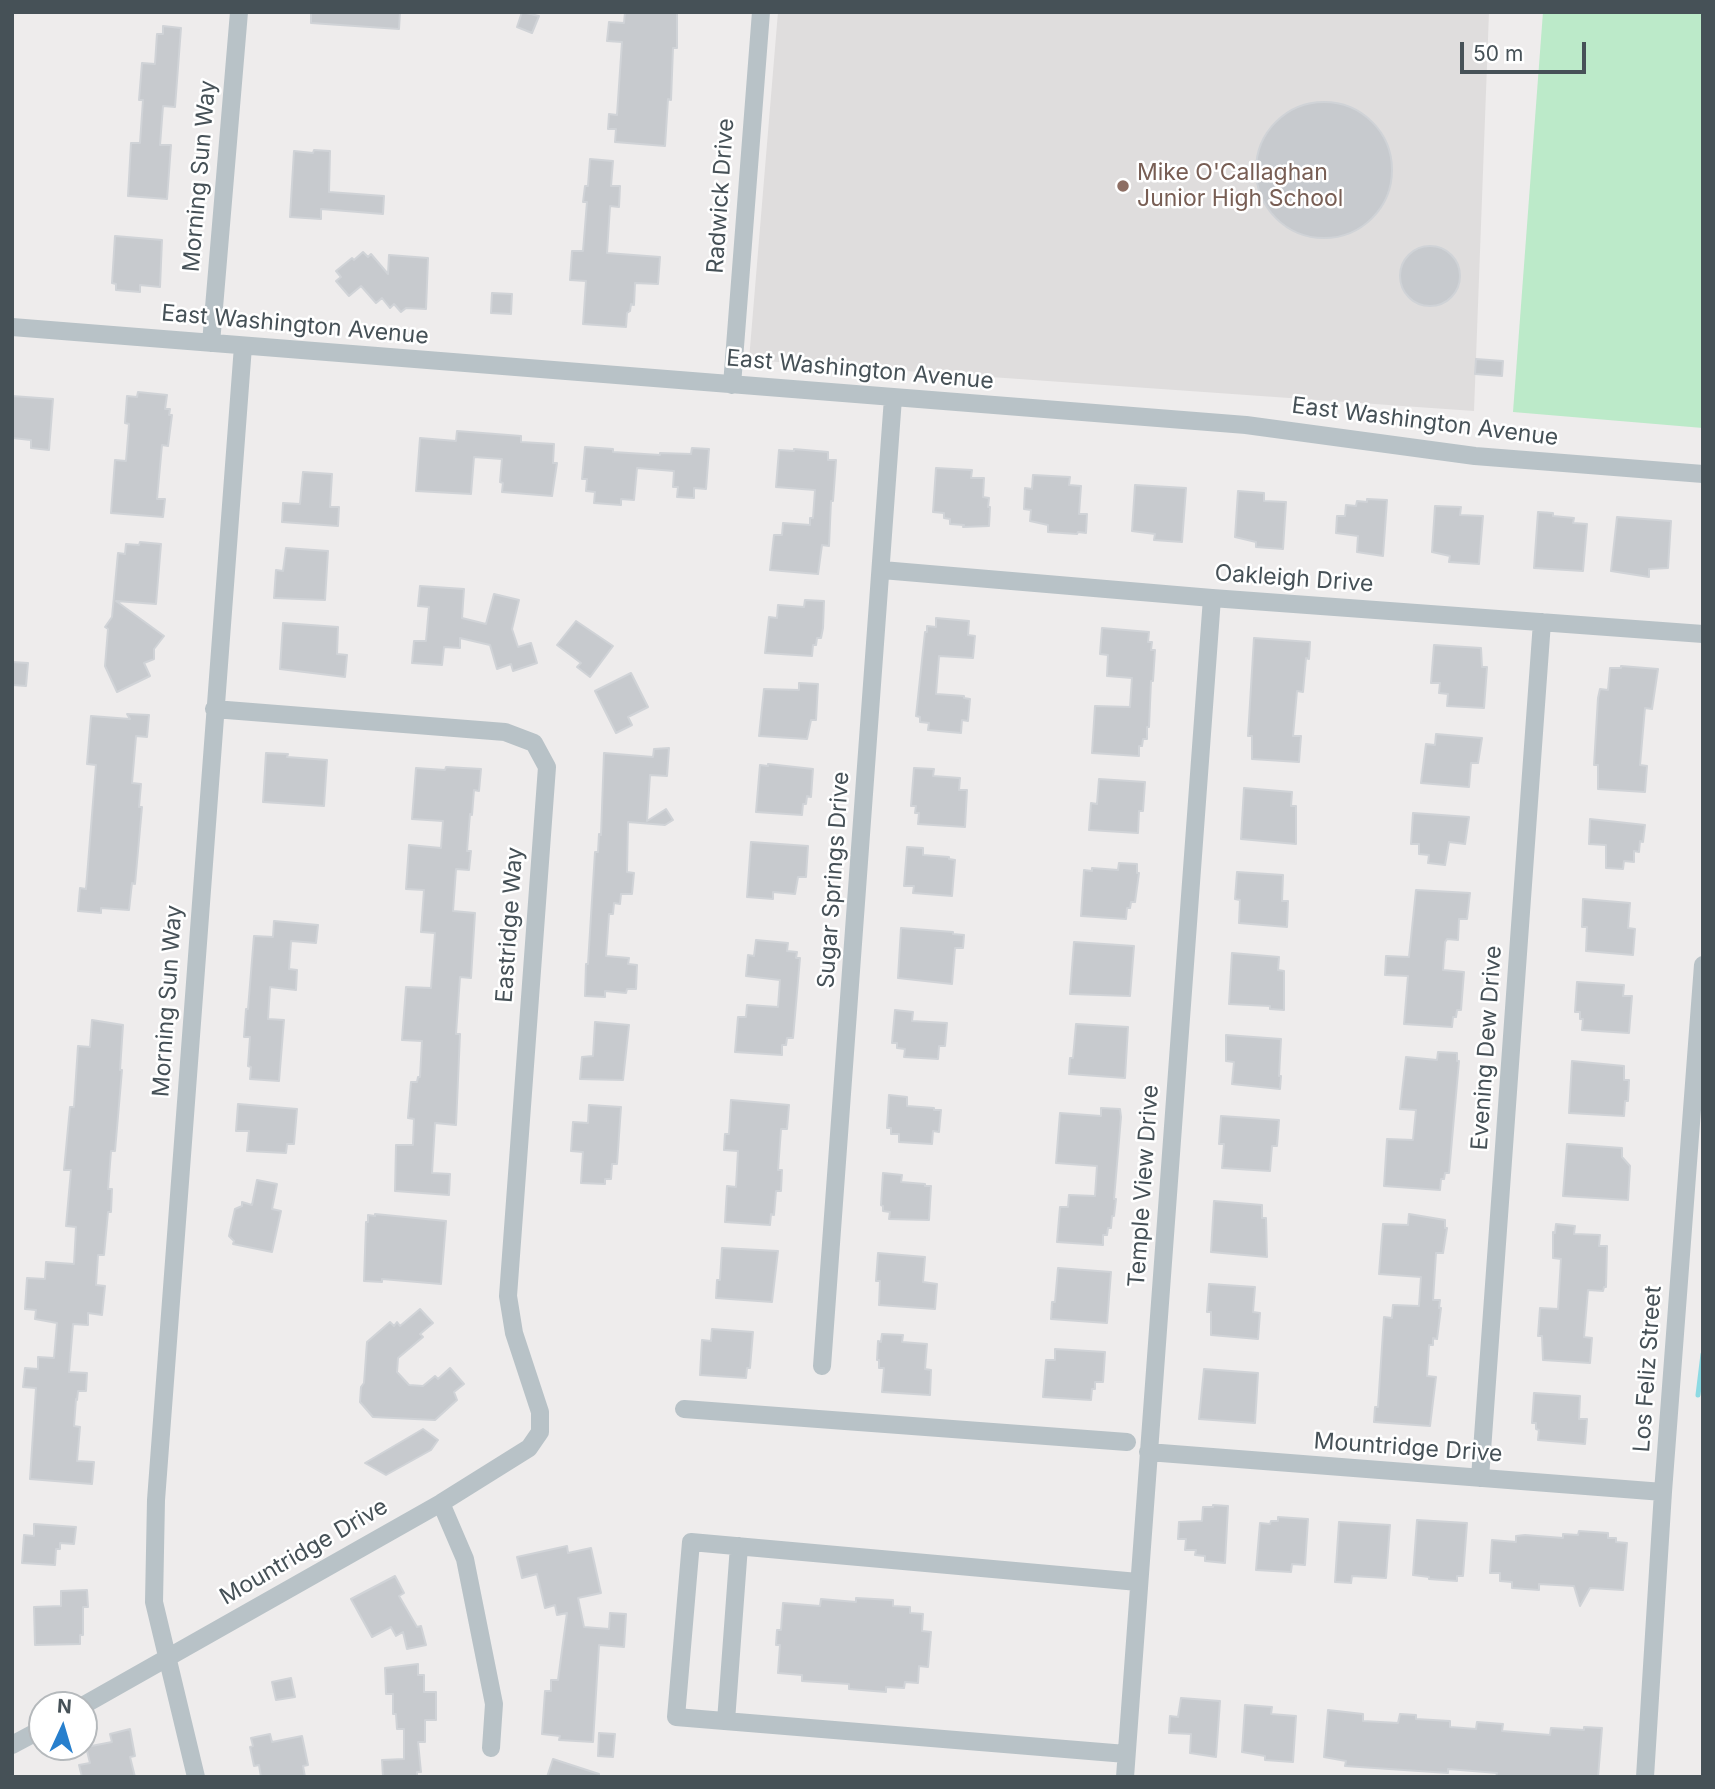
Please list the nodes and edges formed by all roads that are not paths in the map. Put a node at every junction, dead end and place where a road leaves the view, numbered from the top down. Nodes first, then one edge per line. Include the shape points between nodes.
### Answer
1 (239, 12) edge
2 (761, 12) edge
3 (12, 327) edge
4 (211, 343) junction
5 (243, 346) junction
6 (732, 385) junction
7 (893, 398) junction
8 (1703, 474) edge
9 (881, 570) junction
10 (1212, 598) junction
11 (1542, 622) junction
12 (1703, 634) edge
13 (214, 709) junction
14 (1703, 965) edge
15 (821, 1366) dead end
16 (684, 1409) dead end
17 (540, 1432) joint
18 (1127, 1442) dead end
19 (1149, 1452) junction
20 (1480, 1478) junction
21 (1663, 1492) junction
22 (441, 1503) junction
23 (739, 1546) junction
24 (1138, 1582) junction
25 (168, 1658) junction
26 (98, 1697) edge
27 (726, 1721) junction
28 (28, 1736) edge
29 (12, 1745) edge
30 (491, 1748) dead end
31 (1126, 1754) junction
32 (196, 1777) edge
33 (1125, 1777) edge
34 (1644, 1777) edge

1 - 4 street, Morning Sun Way
2 - 6 street, Radwick Drive
3 - 4 street, East Washington Avenue
4 - 5 street, East Washington Avenue
5 - 6 street, East Washington Avenue
5 - 13 street, Morning Sun Way
6 - 7 street, East Washington Avenue
7 - 8 street, East Washington Avenue via 1246,425 1475,456
7 - 9 street, Sugar Springs Drive
9 - 10 street, Oakleigh Drive
9 - 15 street, Sugar Springs Drive
10 - 11 street, Oakleigh Drive
10 - 19 street, Temple View Drive
11 - 12 street, Oakleigh Drive
11 - 20 street, Evening Dew Drive
13 - 17 street, Eastridge Way via 505,732 534,743 547,767 508,1296 514,1333 540,1412
13 - 25 street, Morning Sun Way via 156,1500 154,1602
14 - 21 street, Los Feliz Street
16 - 18 street
17 - 22 street, Mountridge Drive via 529,1448
19 - 20 street, Mountridge Drive
19 - 24 street, Temple View Drive
20 - 21 street, Mountridge Drive
21 - 34 street, Los Feliz Street
22 - 25 street, Mountridge Drive
22 - 30 street via 465,1559 494,1704
23 - 24 street
23 - 27 street
23 - 27 street via 691,1542 676,1717
24 - 31 street, Temple View Drive
25 - 26 street, Mountridge Drive
25 - 32 street, Morning Sun Way
27 - 31 street
28 - 29 street
31 - 33 street, Temple View Drive

